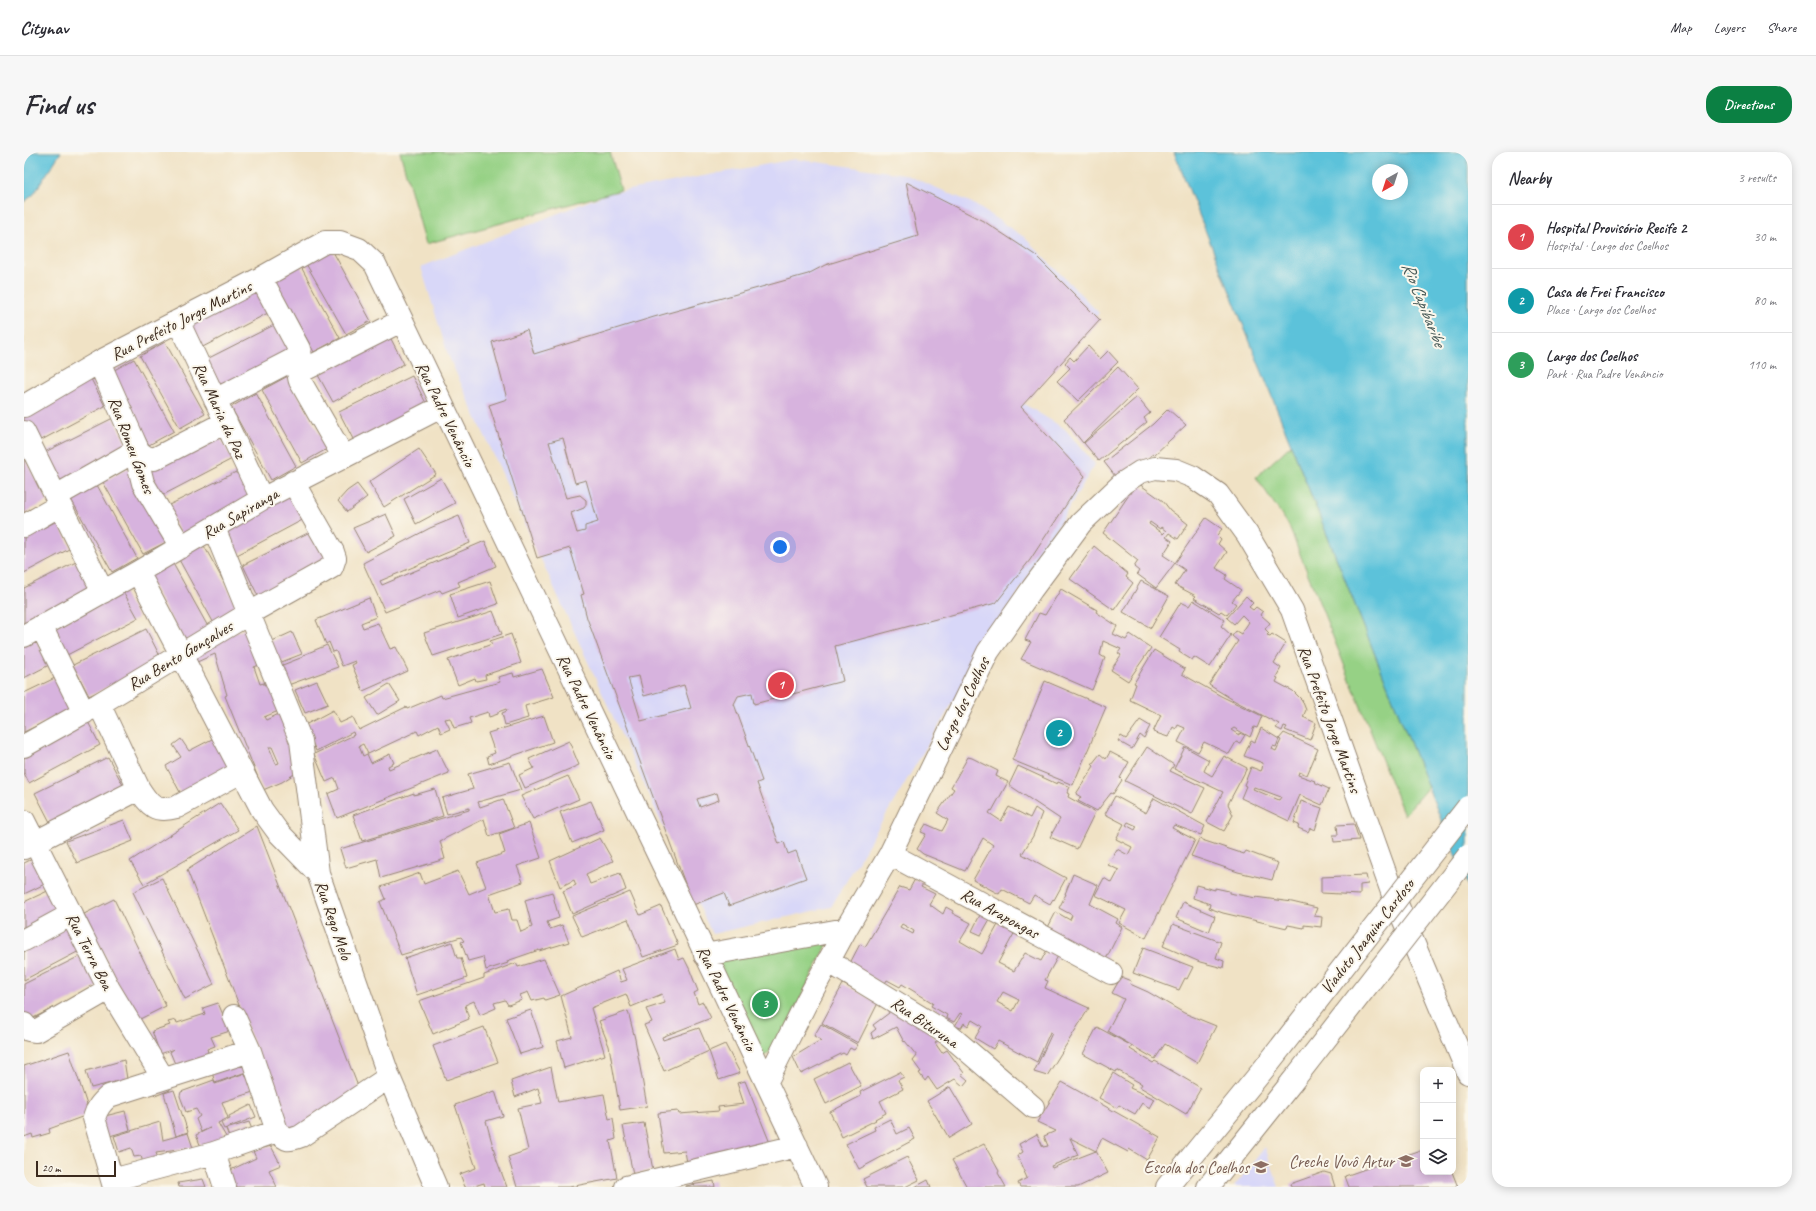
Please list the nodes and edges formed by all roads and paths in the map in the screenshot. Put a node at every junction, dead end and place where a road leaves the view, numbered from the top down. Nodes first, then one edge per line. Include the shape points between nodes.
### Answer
1 (340, 242) joint
2 (261, 278) junction
3 (401, 321) junction
4 (178, 322) junction
5 (99, 362) junction
6 (299, 364) junction
7 (215, 400) junction
8 (24, 406) edge
9 (442, 406) junction
10 (226, 422) junction
11 (24, 432) edge
12 (139, 452) junction
13 (343, 456) junction
14 (294, 482) junction
15 (1107, 498) joint
16 (262, 500) junction
17 (58, 501) junction
18 (24, 526) edge
19 (214, 528) junction
20 (181, 547) junction
21 (138, 572) junction
22 (104, 592) junction
23 (248, 614) junction
24 (33, 631) edge
25 (180, 654) junction
26 (91, 709) junction
27 (24, 746) edge
28 (241, 772) junction
29 (139, 789) junction
30 (1468, 807) edge
31 (24, 821) edge
32 (29, 845) edge
33 (890, 854) junction
34 (1468, 856) edge
35 (318, 873) junction
36 (72, 914) junction
37 (846, 928) junction
38 (24, 940) edge
39 (705, 955) junction
40 (828, 961) junction
41 (1111, 973) dead end
42 (109, 989) junction
43 (234, 1016) dead end
44 (26, 1027) edge
45 (250, 1051) junction
46 (1468, 1073) edge
47 (389, 1077) junction
48 (163, 1078) junction
49 (767, 1081) junction
50 (1033, 1107) dead end
51 (277, 1131) junction
52 (797, 1146) junction
53 (214, 1153) junction
54 (113, 1183) edge
55 (225, 1187) edge
56 (436, 1187) edge
57 (626, 1187) edge
58 (816, 1187) edge
59 (1167, 1187) edge
60 (1208, 1187) edge

1 - 2 street, Rua Prefeito Jorge Martins via 325,242
1 - 3 street, Rua Padre Venâncio via 359,249 375,264
2 - 4 street, Rua Prefeito Jorge Martins
2 - 6 street via 296,341
3 - 6 street
3 - 9 street, Rua Padre Venâncio
4 - 5 street, Rua Prefeito Jorge Martins
4 - 7 street, Rua Maria da Paz
5 - 8 street, Rua Prefeito Jorge Martins
5 - 12 street, Rua Romeu Gomes
6 - 7 street
6 - 13 street via 300,382
7 - 10 street, Rua Maria da Paz
9 - 13 street, Rua Sapiranga
9 - 39 street, Rua Padre Venâncio
10 - 12 street via 154,459
10 - 16 street, Rua Maria da Paz
11 - 17 street
12 - 17 street via 130,454
12 - 20 street, Rua Romeu Gomes via 139,467 144,483
13 - 14 street, Rua Sapiranga
14 - 16 street, Rua Sapiranga
14 - 23 street, Rua Bento Gonçalves via 333,552 334,564 329,570
15 - 33 street, Largo dos Coelhos via 1081,523 988,652
15 - 46 street, Rua Prefeito Jorge Martins via 1140,472 1155,468 1176,470 1193,477 1218,494 1247,534 1292,610 1392,892
16 - 19 street, Rua Sapiranga
17 - 18 street
17 - 22 street
19 - 20 street, Rua Sapiranga
19 - 23 street
20 - 21 street, Rua Sapiranga
21 - 22 street, Rua Sapiranga
21 - 25 street, Rua Rego Melo
22 - 24 street, Rua Sapiranga
23 - 25 street, Rua Bento Gonçalves
23 - 35 street via 301,741
24 - 26 street, Rua Sapiranga
25 - 26 street, Rua Bento Gonçalves
25 - 28 street, Rua Rego Melo
26 - 27 street, Rua Bento Gonçalves
26 - 29 street, Rua Sapiranga
28 - 29 street, Rua Sapiranga via 177,807 165,810 154,808
28 - 35 street, Rua Rego Melo via 278,832
29 - 32 street
30 - 59 street, Viaduto Joaquim Cardoso, bridge
31 - 32 street, Rua Terra Boa
32 - 36 street, Rua Terra Boa
33 - 37 street, Largo dos Coelhos
33 - 41 street, Rua Arapongas
34 - 60 street, Viaduto Joaquim Cardoso, bridge
35 - 47 street, Rua Rego Melo
36 - 38 street
36 - 42 street, Rua Terra Boa
37 - 39 street
37 - 40 street, Largo dos Coelhos
39 - 49 street, Rua Padre Venâncio
40 - 49 street, Largo dos Coelhos
40 - 50 street, Rua Bituruna via 948,1034
42 - 44 street via 36,1031
42 - 48 street, Rua Terra Boa
43 - 45 street
45 - 48 street
45 - 51 street
47 - 51 street via 301,1136 291,1140 284,1138
47 - 56 street, Rua Rego Melo
48 - 54 street via 108,1096 96,1110 94,1118
49 - 52 street, Rua Padre Venâncio
51 - 53 street
52 - 57 street
52 - 58 street, Rua Padre Venâncio
53 - 54 street
53 - 55 street

